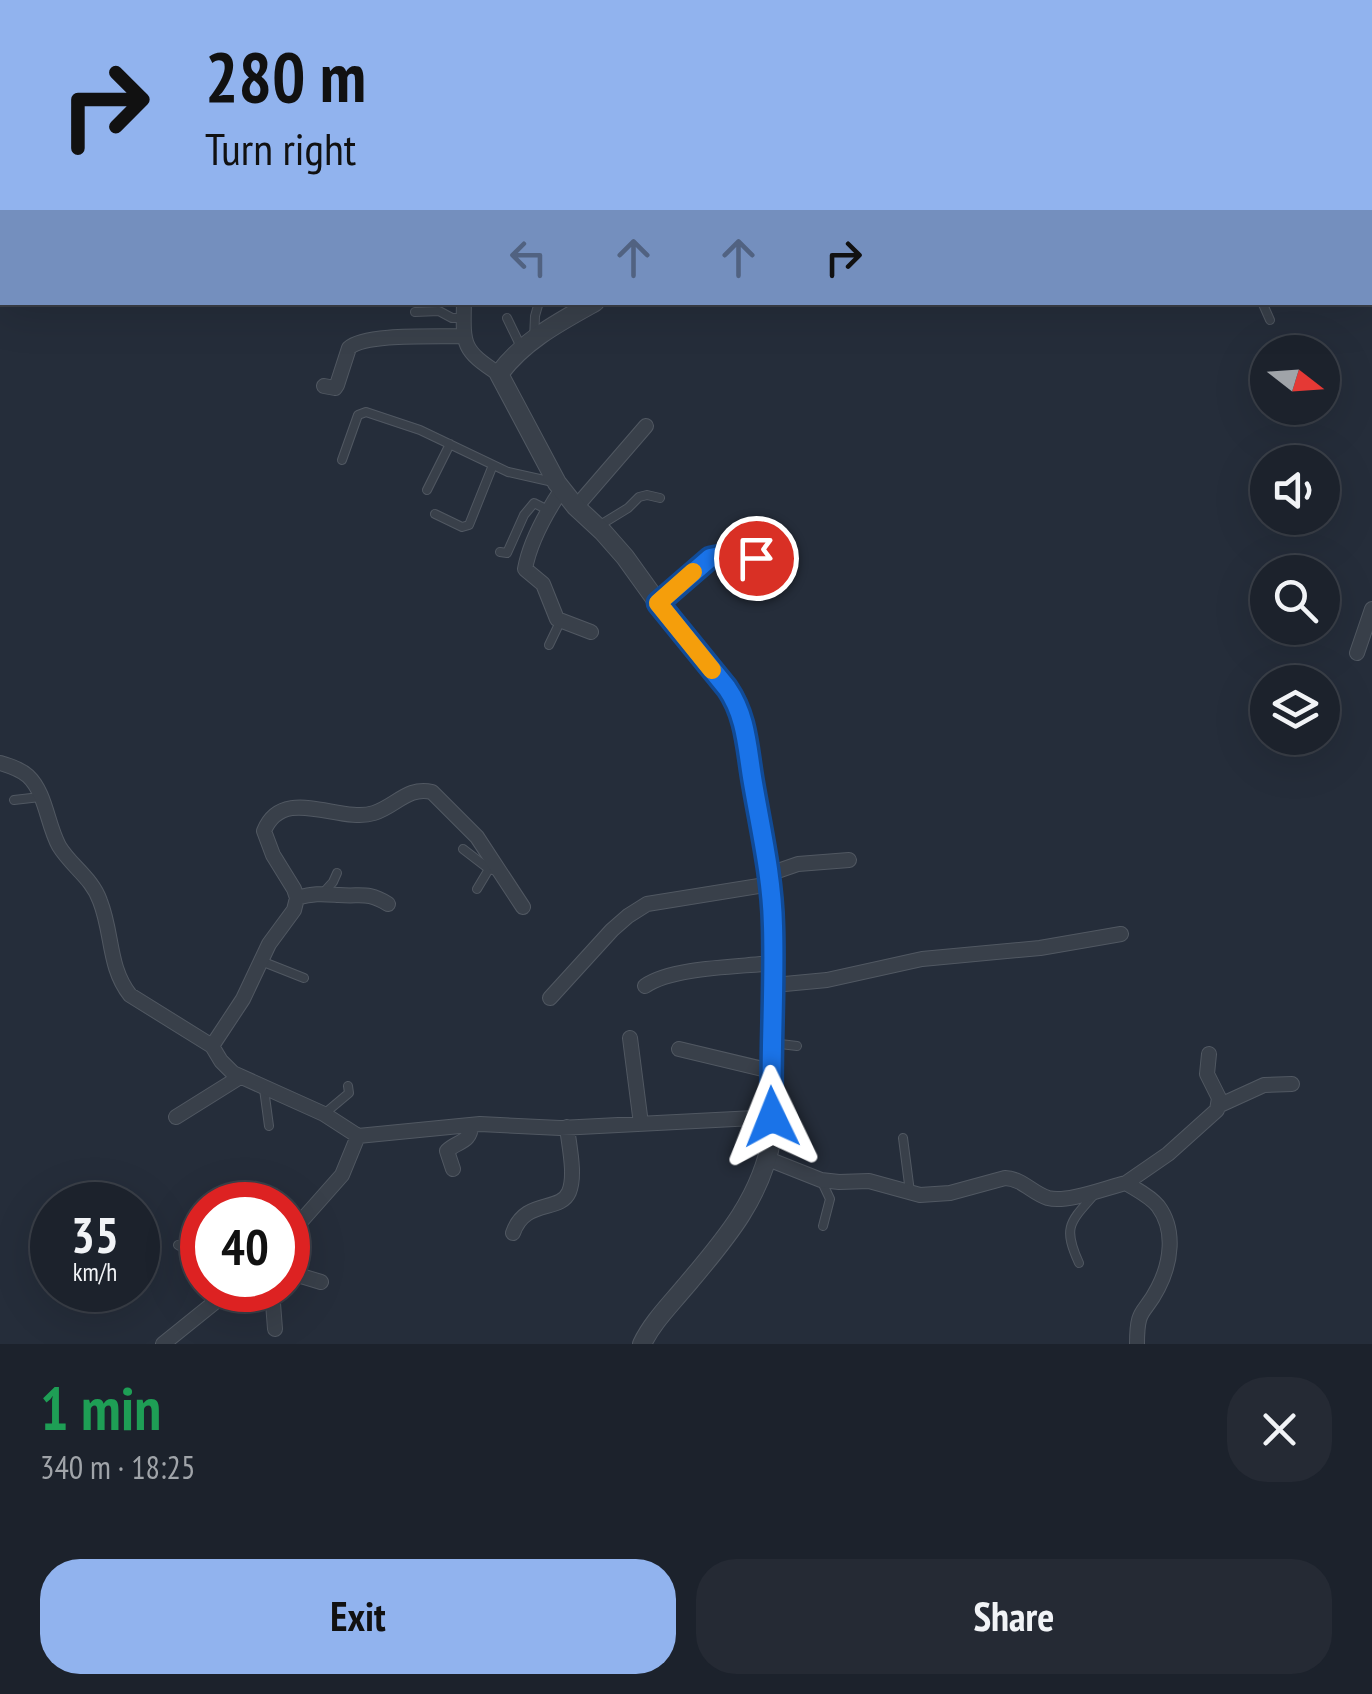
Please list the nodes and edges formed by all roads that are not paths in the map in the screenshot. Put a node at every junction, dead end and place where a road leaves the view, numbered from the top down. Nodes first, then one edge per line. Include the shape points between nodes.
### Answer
1 (538, 305) edge
2 (589, 305) edge
3 (1263, 305) edge
4 (464, 310) edge
5 (415, 312) dead end
6 (507, 318) dead end
7 (1270, 320) dead end
8 (464, 336) junction
9 (528, 344) junction
10 (499, 374) junction
11 (324, 386) dead end
12 (646, 426) dead end
13 (450, 444) junction
14 (342, 460) dead end
15 (493, 465) junction
16 (560, 486) junction
17 (427, 490) dead end
18 (660, 498) dead end
19 (576, 508) junction
20 (548, 510) junction
21 (436, 514) dead end
22 (597, 527) junction
23 (500, 552) dead end
24 (782, 563) dead end
25 (658, 603) junction
26 (1372, 609) edge
27 (561, 620) junction
28 (591, 632) dead end
29 (549, 644) dead end
30 (1357, 653) dead end
31 (0, 764) edge
32 (40, 797) junction
33 (14, 800) dead end
34 (463, 848) dead end
35 (849, 860) dead end
36 (494, 870) junction
37 (337, 873) dead end
38 (770, 879) junction
39 (477, 889) dead end
40 (323, 893) junction
41 (297, 898) junction
42 (388, 904) dead end
43 (523, 907) dead end
44 (1121, 934) dead end
45 (261, 960) junction
46 (774, 962) junction
47 (304, 978) dead end
48 (774, 985) junction
49 (644, 986) dead end
50 (550, 998) dead end
51 (630, 1038) dead end
52 (772, 1043) junction
53 (212, 1046) junction
54 (797, 1046) dead end
55 (678, 1049) dead end
56 (1210, 1054) dead end
57 (771, 1071) junction
58 (240, 1077) junction
59 (1292, 1084) dead end
60 (348, 1086) dead end
61 (264, 1088) junction
62 (1218, 1106) junction
63 (324, 1114) junction
64 (176, 1117) dead end
65 (772, 1117) junction
66 (641, 1124) junction
67 (471, 1125) junction
68 (270, 1126) dead end
69 (567, 1128) junction
70 (358, 1136) junction
71 (904, 1138) dead end
72 (768, 1159) junction
73 (453, 1169) dead end
74 (821, 1180) junction
75 (1126, 1183) junction
76 (1099, 1189) junction
77 (910, 1192) junction
78 (310, 1211) edge
79 (823, 1226) dead end
80 (513, 1233) dead end
81 (1079, 1263) dead end
82 (310, 1279) edge
83 (321, 1282) dead end
84 (203, 1312) edge
85 (274, 1312) edge
86 (276, 1330) dead end
87 (163, 1344) edge
88 (642, 1344) edge
89 (1137, 1344) edge

1 - 9 lane
2 - 9 street
3 - 7 lane
4 - 5 lane via 452,318
4 - 8 street
6 - 9 lane
8 - 10 street via 479,361
8 - 11 street via 361,340 349,348 334,388
9 - 10 street
10 - 16 street
12 - 19 street
13 - 14 lane via 366,412 358,415
13 - 15 lane
13 - 17 lane
15 - 16 lane
15 - 21 lane via 469,524
16 - 19 street
16 - 20 street
18 - 22 lane via 639,496
19 - 22 street
20 - 23 lane via 534,503 507,553
20 - 27 street via 525,569 544,584
22 - 25 street
24 - 25 lane via 718,554
25 - 38 street via 740,711
26 - 30 street
27 - 28 street
27 - 29 lane
31 - 32 street via 25,773
32 - 33 lane
32 - 53 street via 60,848 100,900 120,983
34 - 36 lane
35 - 38 street via 798,864
36 - 39 lane
36 - 41 street via 477,837 432,792 413,791 361,816 300,807 278,814 264,831
36 - 43 street
37 - 40 lane
38 - 46 street
38 - 50 street via 648,904 612,930
40 - 41 street
40 - 42 street via 368,894
41 - 45 street
44 - 48 street via 922,958
45 - 47 lane
45 - 53 street
46 - 48 street
46 - 49 street via 676,974
48 - 52 street
51 - 66 street
52 - 54 lane
52 - 57 street
53 - 58 street
55 - 57 street
56 - 62 street via 1208,1074
57 - 65 street
58 - 61 street
58 - 64 street
59 - 62 street via 1264,1086
60 - 63 lane via 350,1093
61 - 63 street
61 - 68 lane
62 - 75 street
63 - 70 street
65 - 66 street
65 - 72 street
66 - 69 street
67 - 69 street
67 - 70 street
67 - 73 street via 470,1136 446,1151
69 - 80 street via 569,1192 523,1215
70 - 78 street via 342,1174
71 - 77 lane
72 - 74 street
72 - 88 street via 726,1238
74 - 77 street via 869,1181
74 - 79 lane via 830,1200
75 - 76 street
75 - 89 street via 1157,1205 1170,1239 1162,1280 1139,1314
76 - 77 street via 1055,1199 1005,1178 936,1195
76 - 81 lane via 1071,1222 1070,1243
82 - 83 street
84 - 87 street
85 - 86 street

